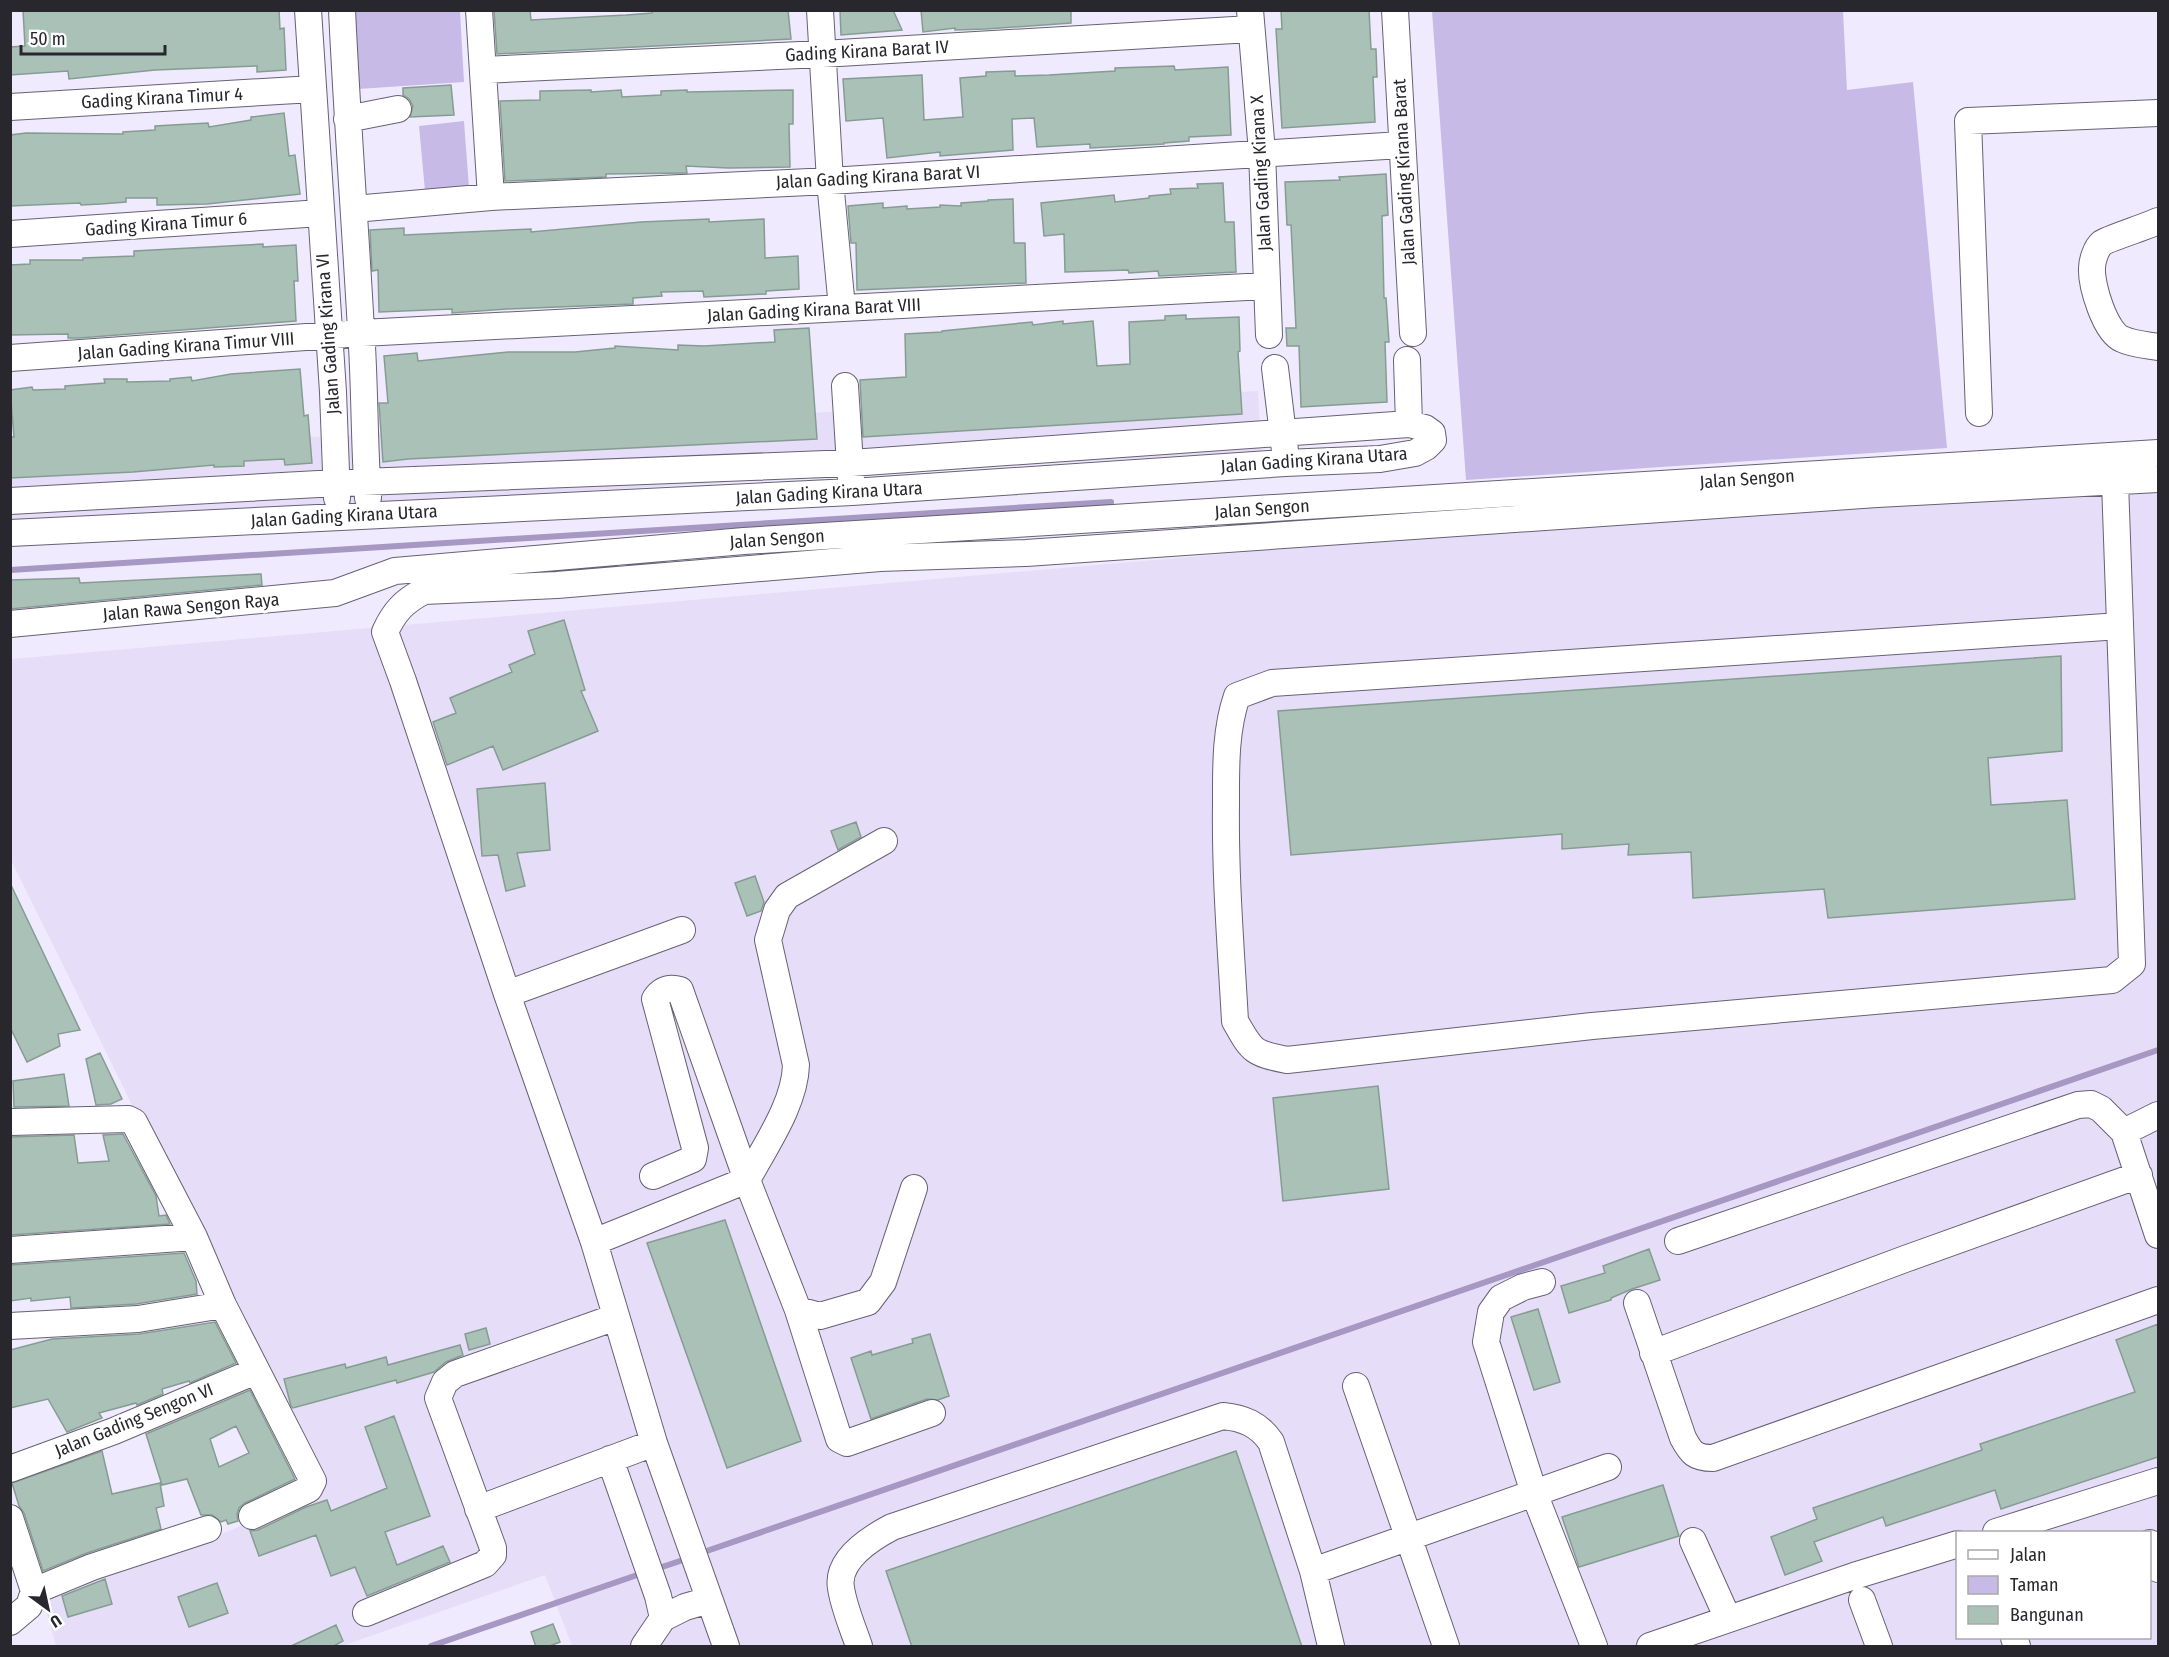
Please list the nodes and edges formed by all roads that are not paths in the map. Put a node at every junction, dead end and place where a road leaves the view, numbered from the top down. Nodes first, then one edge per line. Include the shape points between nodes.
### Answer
1 (308, 10) edge
2 (342, 10) edge
3 (478, 10) edge
4 (820, 10) edge
5 (1395, 10) edge
6 (1250, 20) edge
7 (822, 54) junction
8 (483, 70) junction
9 (313, 89) junction
10 (10, 107) edge
11 (398, 110) dead end
12 (2158, 113) edge
13 (347, 119) junction
14 (1401, 145) junction
15 (349, 150) junction
16 (317, 151) junction
17 (1262, 152) junction
18 (831, 181) junction
19 (491, 197) junction
20 (354, 209) junction
21 (321, 213) junction
22 (2158, 221) edge
23 (10, 234) edge
24 (1266, 286) junction
25 (842, 308) junction
26 (362, 333) junction
27 (1413, 333) dead end
28 (1269, 335) dead end
29 (329, 336) junction
30 (2158, 347) edge
31 (10, 358) edge
32 (1407, 360) dead end
33 (1275, 368) dead end
34 (845, 386) dead end
35 (1979, 413) dead end
36 (1409, 424) junction
37 (1283, 433) junction
38 (2158, 453) edge
39 (851, 463) junction
40 (1285, 463) junction
41 (2158, 479) edge
42 (2115, 482) junction
43 (337, 483) junction
44 (367, 483) junction
45 (852, 492) junction
46 (10, 501) edge
47 (369, 515) junction
48 (338, 517) junction
49 (10, 533) edge
50 (368, 580) joint
51 (10, 624) edge
52 (2120, 626) junction
53 (884, 841) dead end
54 (682, 930) dead end
55 (507, 994) junction
56 (2158, 1115) edge
57 (10, 1122) edge
58 (2124, 1132) junction
59 (2139, 1175) junction
60 (653, 1176) dead end
61 (747, 1180) junction
62 (914, 1188) dead end
63 (2158, 1235) edge
64 (194, 1237) junction
65 (1678, 1241) dead end
66 (594, 1242) junction
67 (10, 1250) edge
68 (1542, 1282) dead end
69 (2158, 1300) edge
70 (1637, 1303) dead end
71 (223, 1305) junction
72 (798, 1310) junction
73 (616, 1317) junction
74 (10, 1326) edge
75 (1653, 1353) junction
76 (256, 1371) junction
77 (1356, 1386) dead end
78 (932, 1413) dead end
79 (654, 1443) junction
80 (610, 1459) junction
81 (1608, 1467) dead end
82 (10, 1469) edge
83 (2158, 1481) edge
84 (1534, 1493) junction
85 (478, 1509) junction
86 (252, 1516) dead end
87 (10, 1518) edge
88 (208, 1529) dead end
89 (2002, 1531) edge
90 (1407, 1537) junction
91 (1693, 1541) dead end
92 (1956, 1545) edge
93 (2151, 1547) edge
94 (2158, 1569) edge
95 (1313, 1571) junction
96 (708, 1596) junction
97 (1862, 1600) dead end
98 (24, 1606) edge
99 (661, 1607) junction
100 (366, 1613) dead end
101 (1728, 1619) junction
102 (644, 1647) edge
103 (726, 1647) edge
104 (859, 1647) edge
105 (1331, 1647) edge
106 (1446, 1647) edge
107 (1594, 1647) edge
108 (1650, 1647) edge
109 (1879, 1647) edge

1 - 9 street, Jalan Gading Kirana VI
2 - 13 street, Jalan Gading Kirana VI
3 - 8 street
4 - 7 street
5 - 14 street, Jalan Gading Kirana Barat
6 - 7 street, Gading Kirana Barat IV
6 - 17 street, Jalan Gading Kirana X
7 - 8 street, Gading Kirana Barat IV
7 - 18 street
8 - 19 street
9 - 10 street, Gading Kirana Timur 4
9 - 16 street, Jalan Gading Kirana VI
11 - 13 street
12 - 35 street via 1968,121
13 - 15 street, Jalan Gading Kirana VI
14 - 17 street, Jalan Gading Kirana Barat VI
14 - 27 street, Jalan Gading Kirana Barat
15 - 16 street
15 - 20 street, Jalan Gading Kirana VI
16 - 21 street, Jalan Gading Kirana VI
17 - 18 street, Jalan Gading Kirana Barat VI
17 - 24 street, Jalan Gading Kirana X
18 - 19 street, Jalan Gading Kirana Barat VI
18 - 25 street
19 - 20 street, Jalan Gading Kirana Barat VI
20 - 26 street, Jalan Gading Kirana VI
21 - 23 street, Gading Kirana Timur 6
21 - 29 street, Jalan Gading Kirana VI
22 - 30 street via 2103,242 2091,267 2093,284 2114,333 2121,339
24 - 25 street, Jalan Gading Kirana Barat VIII
24 - 28 street, Jalan Gading Kirana X
25 - 26 street, Jalan Gading Kirana Barat VIII
26 - 29 street, Jalan Gading Kirana Timur VIII
26 - 44 street, Jalan Gading Kirana VI
29 - 31 street, Jalan Gading Kirana Timur VIII
29 - 43 street, Jalan Gading Kirana VI
32 - 36 street
33 - 37 street
34 - 39 street
36 - 37 street, Jalan Gading Kirana Utara
36 - 40 street, Jalan Gading Kirana Utara via 1425,428 1432,433 1433,440 1426,447 1402,456
37 - 39 street, Jalan Gading Kirana Utara
37 - 40 street
38 - 50 street, Jalan Sengon via 744,541 395,570
39 - 44 street, Jalan Gading Kirana Utara
39 - 45 street
40 - 45 street, Jalan Gading Kirana Utara
41 - 42 street
42 - 52 street
42 - 55 street via 1865,494 424,591 397,610 385,632
43 - 44 street, Jalan Gading Kirana Utara
43 - 46 street, Jalan Gading Kirana Utara
43 - 48 street, Jalan Gading Kirana VI
44 - 47 street, Jalan Gading Kirana VI
45 - 47 street, Jalan Gading Kirana Utara
47 - 48 street, Jalan Gading Kirana Utara
48 - 49 street, Jalan Gading Kirana Utara
50 - 51 street, Jalan Rawa Sengon Raya via 335,593
52 - 52 street via 2132,964 2112,980 1592,1026 1287,1060 1262,1055 1248,1044 1235,1021 1226,764 1230,716 1237,696 1272,683
53 - 61 street via 787,896 777,910 768,940 795,1065 795,1082
54 - 55 street
55 - 66 street
56 - 58 street
57 - 64 street via 134,1122
58 - 59 street
58 - 65 street via 2101,1109 2091,1104 2078,1105
59 - 63 street
59 - 75 street
60 - 61 street via 693,1159 695,1148 655,999 671,988 680,990
61 - 66 street
61 - 72 street
62 - 72 street via 883,1282 868,1302 820,1316
64 - 67 street
64 - 71 street
66 - 73 street
68 - 84 street via 1501,1298 1491,1312 1486,1342
69 - 75 street via 1713,1458 1697,1456 1689,1449
70 - 75 street
71 - 74 street via 138,1319
71 - 76 street
72 - 78 street via 839,1439 847,1443
73 - 79 street
73 - 85 street via 455,1374 445,1382 438,1398
76 - 82 street, Jalan Gading Sengon VI via 114,1431
76 - 86 street via 314,1484
77 - 90 street
79 - 80 street
79 - 96 street
80 - 85 street
80 - 99 street
81 - 84 street
83 - 89 street
84 - 90 street
84 - 107 street
85 - 100 street via 493,1548 490,1560
87 - 98 street
88 - 98 street via 92,1567
90 - 95 street
90 - 106 street
91 - 101 street
92 - 101 street
93 - 94 street
95 - 104 street via 1271,1442 1254,1425 1239,1417 1223,1416 892,1527 868,1539 843,1571 841,1586
95 - 105 street
96 - 99 street via 685,1607
96 - 103 street
97 - 109 street
99 - 102 street
101 - 108 street

